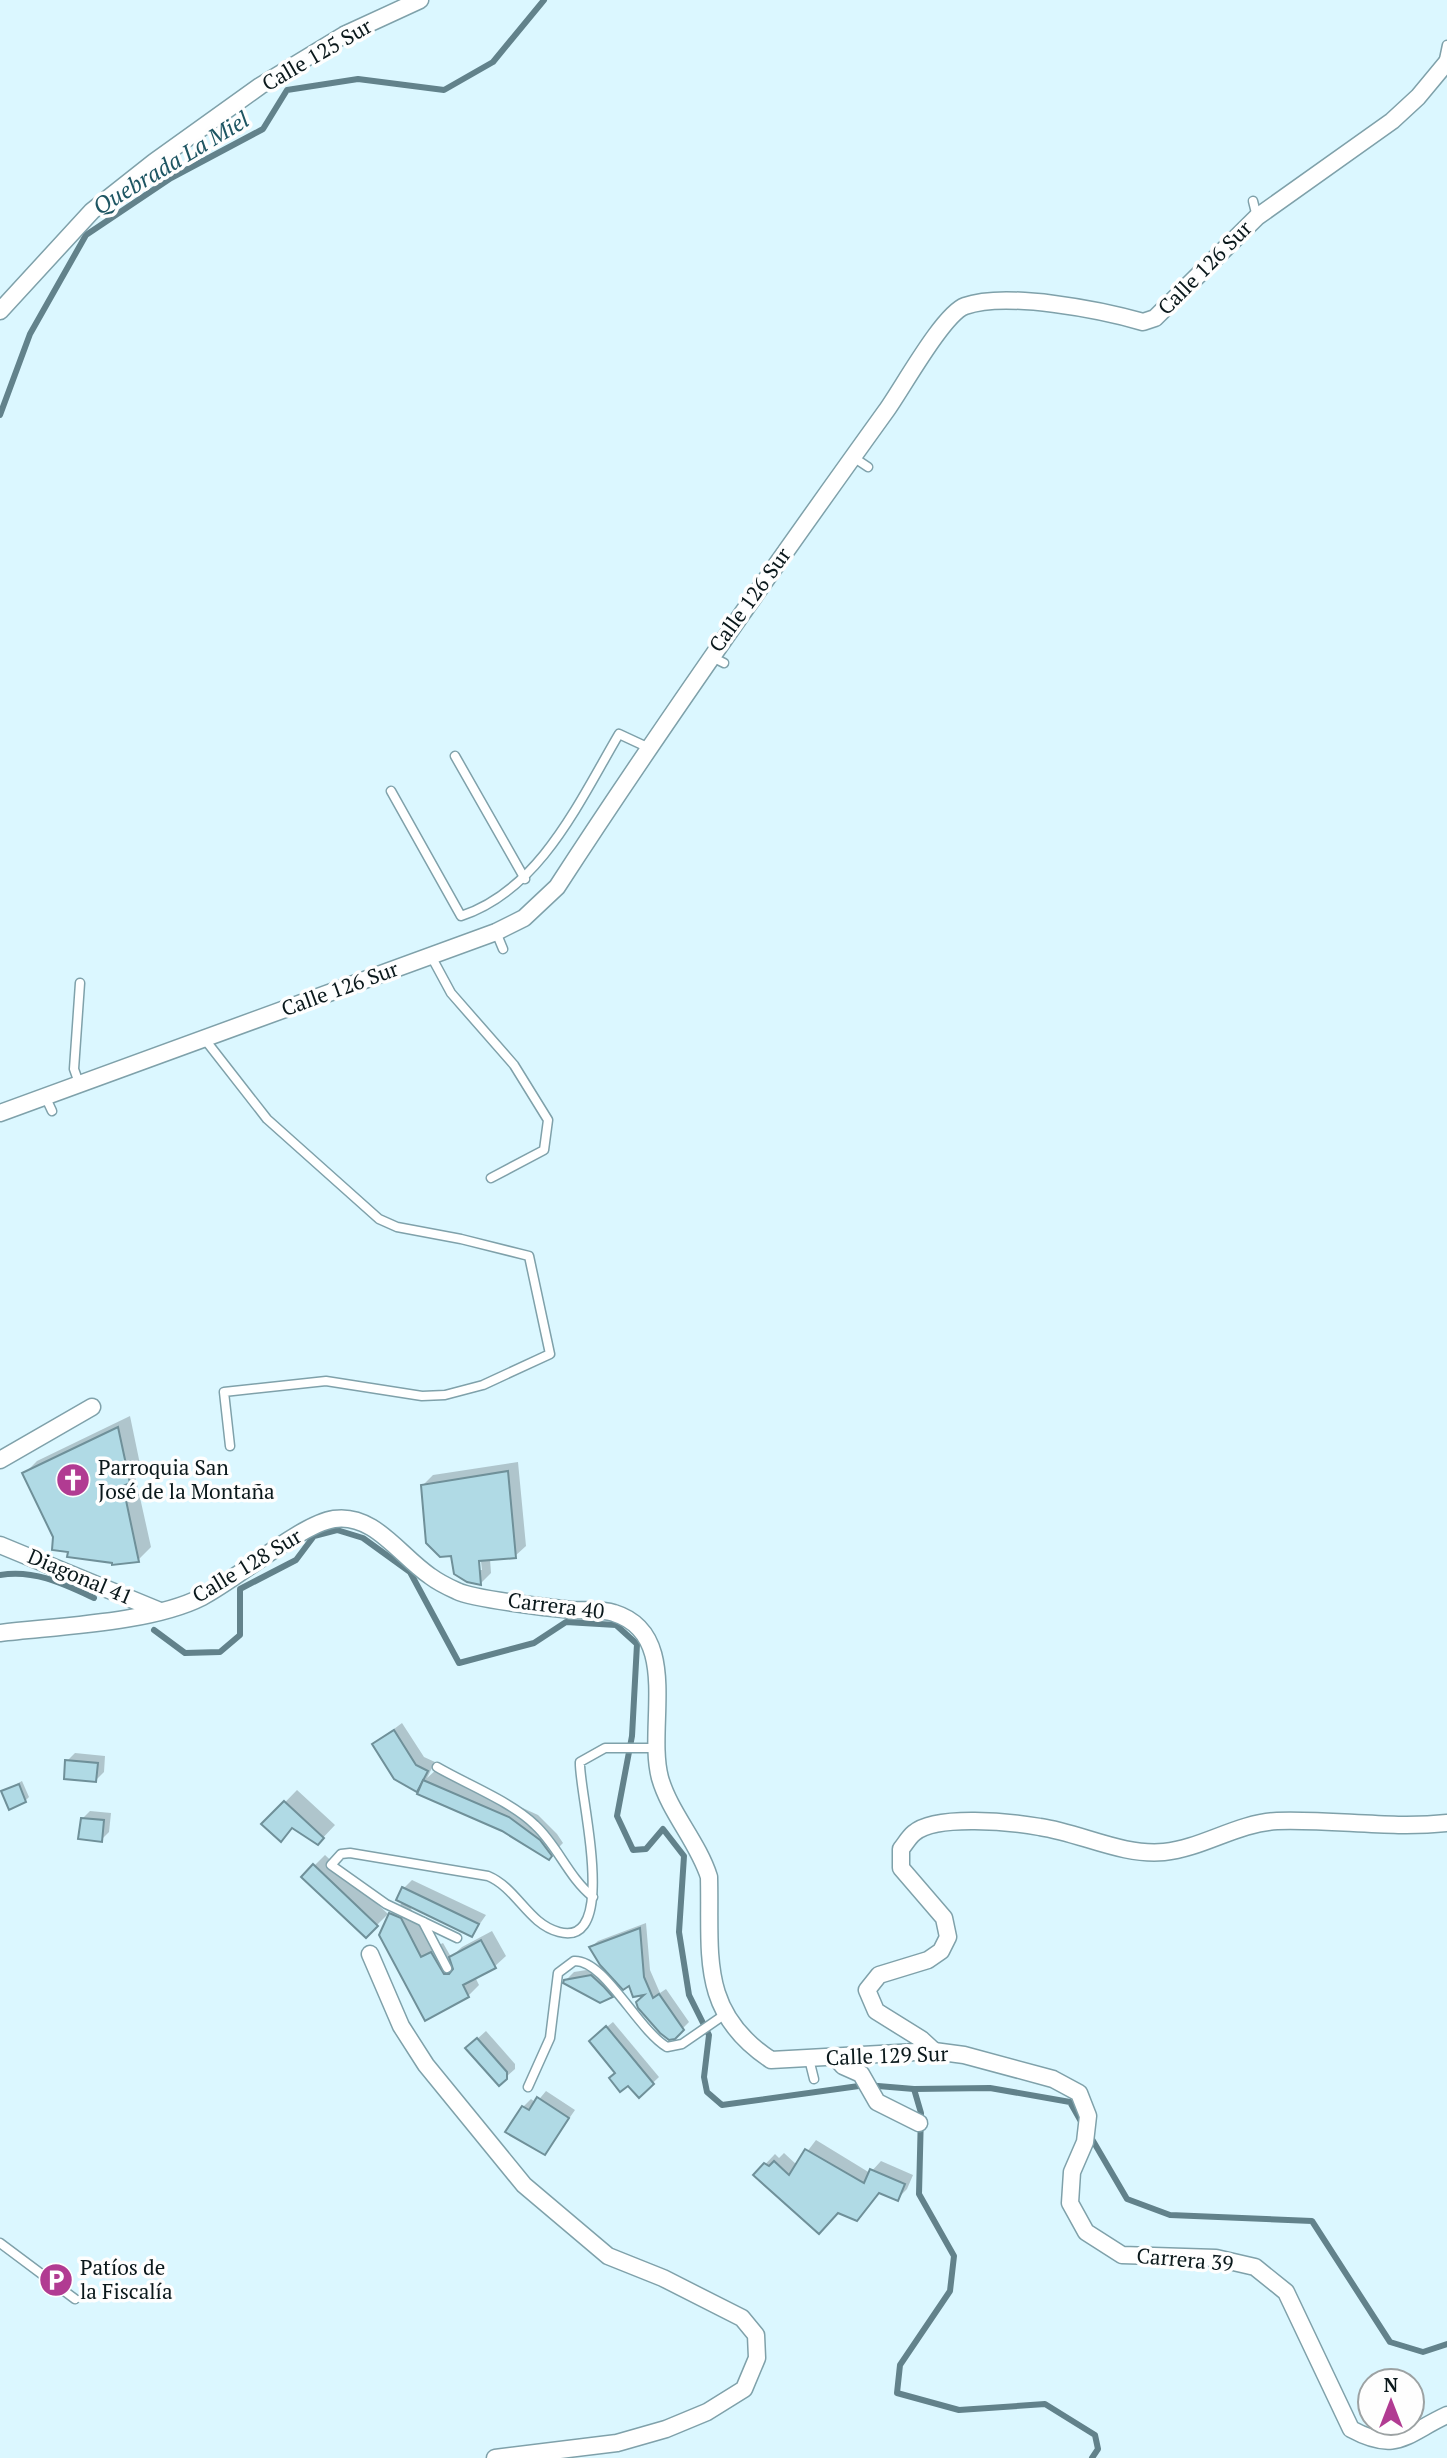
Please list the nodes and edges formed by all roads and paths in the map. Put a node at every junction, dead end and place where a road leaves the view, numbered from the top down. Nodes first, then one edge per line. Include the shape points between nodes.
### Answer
1 (419, 0) edge
2 (1447, 45) edge
3 (1444, 64) edge
4 (0, 311) edge
5 (853, 457) junction
6 (868, 467) dead end
7 (647, 747) junction
8 (455, 756) dead end
9 (391, 791) dead end
10 (525, 879) junction
11 (496, 932) junction
12 (503, 949) dead end
13 (431, 956) junction
14 (80, 983) dead end
15 (203, 1037) junction
16 (79, 1083) junction
17 (0, 1113) edge
18 (491, 1178) dead end
19 (92, 1407) dead end
20 (230, 1446) dead end
21 (0, 1460) edge
22 (368, 1524) joint
23 (0, 1545) edge
24 (160, 1611) junction
25 (0, 1633) edge
26 (649, 1747) junction
27 (437, 1767) dead end
28 (1447, 1823) edge
29 (593, 1897) junction
30 (423, 1922) junction
31 (457, 1938) dead end
32 (370, 1954) dead end
33 (447, 1968) dead end
34 (723, 2020) junction
35 (934, 2051) junction
36 (835, 2057) junction
37 (809, 2059) junction
38 (814, 2079) dead end
39 (1053, 2079) joint
40 (528, 2087) dead end
41 (919, 2123) dead end
42 (0, 2243) edge
43 (75, 2299) dead end
44 (1447, 2415) edge
45 (495, 2458) edge

1 - 4 street, Calle 125 Sur via 344,35 260,86 154,162 92,211
2 - 3 lane
3 - 5 street, Calle 126 Sur via 1392,121 1255,209 1155,318 1143,322 1065,304 985,303 951,314
5 - 6 lane
5 - 7 street, Calle 126 Sur via 717,659
7 - 10 lane via 619,734 573,813
7 - 11 street, Calle 126 Sur via 557,887 524,918
8 - 10 lane
9 - 10 lane via 461,916 502,897
11 - 12 lane
11 - 13 street, Calle 126 Sur
13 - 15 street, Calle 126 Sur
13 - 18 lane via 451,993 514,1065 548,1120 544,1150
14 - 16 lane via 74,1069
15 - 16 street, Calle 126 Sur
15 - 20 lane via 267,1119 379,1219 529,1256 550,1354 483,1385 445,1395 422,1396 326,1381 224,1392
16 - 17 street, Calle 126 Sur via 48,1104
19 - 21 street
22 - 24 street, Calle 128 Sur via 352,1517 306,1529 200,1598
22 - 26 street, Carrera 40 via 429,1576 462,1594 614,1612 637,1626 656,1654
23 - 24 street, Diagonal 41
24 - 25 street, Calle 128 Sur
26 - 29 lane via 605,1748 580,1762 594,1868
26 - 34 street, Carrera 40 via 660,1780 709,1877 712,1979
27 - 29 lane via 522,1813
28 - 35 street via 1410,1827 1276,1821 1166,1852 1137,1852 1039,1826 963,1821 935,1823 915,1831 901,1849 901,1868 944,1918 948,1937 942,1951 879,1975 867,1990 876,2011
29 - 30 lane via 581,1928 560,1932 535,1920 508,1888 488,1876 350,1853 341,1854 331,1866 386,1904
30 - 31 lane
30 - 33 lane
32 - 45 street via 401,2026 426,2065 524,2185 608,2256 742,2318 756,2335 757,2358 744,2389 707,2412 617,2444
34 - 37 street, Calle 129 Sur via 771,2060
34 - 40 lane via 682,2044 667,2047 644,2029 600,1971 573,1961 558,1973 550,2038
35 - 36 street, Calle 129 Sur
35 - 39 street, Calle 129 Sur
36 - 37 street, Calle 129 Sur
36 - 41 street via 867,2084 877,2102
37 - 38 lane
39 - 44 street, Carrera 39 via 1079,2093 1088,2116 1086,2142 1072,2172 1070,2203 1086,2232 1122,2255 1216,2258 1255,2267 1286,2292 1351,2429 1372,2441 1397,2442
42 - 43 lane

